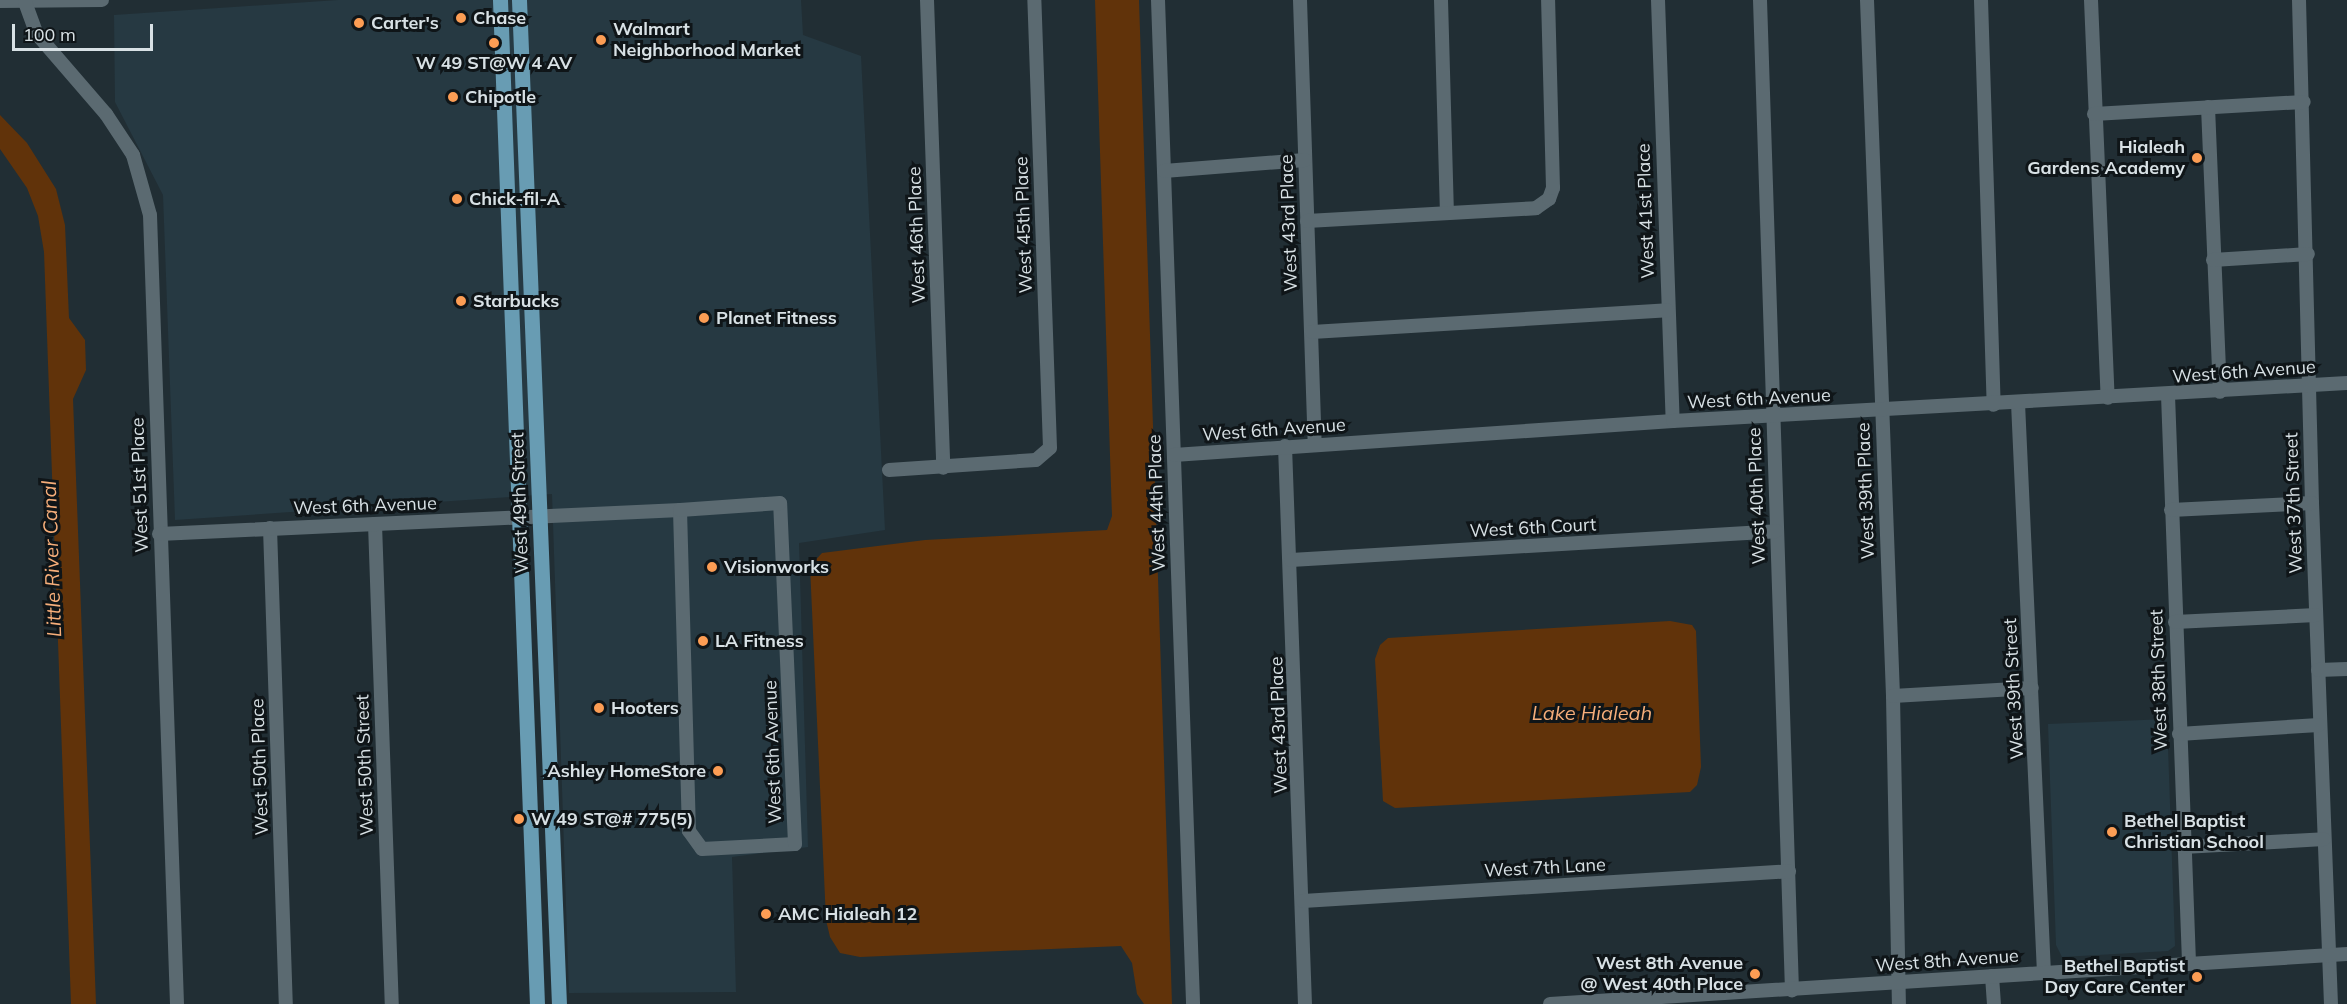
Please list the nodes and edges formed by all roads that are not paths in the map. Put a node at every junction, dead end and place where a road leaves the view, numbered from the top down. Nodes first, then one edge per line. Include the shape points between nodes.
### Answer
1 (102, 0) edge
2 (500, 0) edge
3 (519, 0) edge
4 (927, 0) edge
5 (1034, 0) edge
6 (1158, 0) edge
7 (1300, 0) edge
8 (1441, 0) edge
9 (1548, 0) edge
10 (1658, 0) edge
11 (1760, 0) edge
12 (1867, 0) edge
13 (1981, 0) edge
14 (2091, 0) edge
15 (2300, 0) edge
16 (0, 1) edge
17 (25, 2) junction
18 (2304, 102) junction
19 (2208, 107) junction
20 (2094, 114) junction
21 (1305, 160) junction
22 (1164, 171) junction
23 (1447, 212) junction
24 (1307, 221) junction
25 (2308, 254) junction
26 (2213, 260) junction
27 (1667, 310) junction
28 (1312, 332) junction
29 (2347, 383) edge
30 (2310, 385) junction
31 (2220, 392) junction
32 (2168, 395) junction
33 (2108, 398) junction
34 (2018, 403) junction
35 (1994, 405) junction
36 (1881, 411) junction
37 (1772, 418) junction
38 (1673, 421) junction
39 (1315, 445) junction
40 (1285, 446) junction
41 (1174, 455) junction
42 (943, 468) junction
43 (889, 470) dead end
44 (2312, 502) junction
45 (680, 510) junction
46 (2171, 510) junction
47 (540, 517) junction
48 (519, 518) junction
49 (375, 524) junction
50 (270, 528) junction
51 (1776, 531) junction
52 (159, 534) junction
53 (1291, 560) junction
54 (2316, 615) junction
55 (2175, 622) junction
56 (2347, 669) edge
57 (2318, 670) junction
58 (2032, 688) junction
59 (1893, 696) junction
60 (526, 717) junction
61 (2319, 725) junction
62 (2179, 734) junction
63 (528, 778) junction
64 (550, 778) junction
65 (553, 839) junction
66 (2325, 839) junction
67 (2184, 847) junction
68 (1789, 871) junction
69 (1303, 901) junction
70 (2347, 954) edge
71 (2330, 955) junction
72 (2189, 963) junction
73 (2044, 973) junction
74 (1992, 976) junction
75 (1899, 981) junction
76 (1792, 990) junction
77 (177, 1004) edge
78 (286, 1004) edge
79 (392, 1004) edge
80 (537, 1004) edge
81 (559, 1004) edge
82 (1193, 1004) edge
83 (1305, 1004) edge
84 (1550, 1004) edge
85 (1899, 1004) edge
86 (1994, 1004) edge
87 (2331, 1004) edge

1 - 17 street
2 - 48 main road, West 49th Street
3 - 47 main road, West 49th Street
4 - 42 street, West 46th Place
5 - 42 street, West 45th Place via 1050,448 1036,460
6 - 22 street, West 44th Place
7 - 21 street, West 43rd Place
8 - 23 street
9 - 23 street via 1553,188 1549,199 1536,208
10 - 27 street, West 41st Place
11 - 37 street, West 40th Place
12 - 36 street, West 39th Place
13 - 35 street
14 - 20 street
15 - 18 street, West 37th Street
16 - 17 street
17 - 52 street, West 51st Place via 36,33 106,114 133,155 150,215
18 - 19 street
18 - 25 street, West 37th Street
19 - 20 street
19 - 26 street
20 - 33 street
21 - 22 street
21 - 24 street, West 43rd Place
22 - 41 street, West 44th Place
23 - 24 street
24 - 28 street, West 43rd Place
25 - 26 street
25 - 30 street, West 37th Street
26 - 31 street
27 - 28 street
27 - 38 street, West 41st Place
28 - 39 street, West 43rd Place
29 - 30 street, West 6th Avenue
30 - 31 street, West 6th Avenue
30 - 44 street, West 37th Street
31 - 32 street, West 6th Avenue
32 - 33 street, West 6th Avenue
32 - 46 street, West 38th Street
33 - 34 street, West 6th Avenue
34 - 35 street, West 6th Avenue
34 - 58 street, West 39th Street
35 - 36 street, West 6th Avenue
36 - 37 street, West 6th Avenue
36 - 59 street, West 39th Place
37 - 38 street, West 6th Avenue
37 - 51 street, West 40th Place
38 - 39 street, West 6th Avenue
39 - 40 street, West 6th Avenue
40 - 41 street, West 6th Avenue
40 - 53 street, West 43rd Place
41 - 82 street, West 44th Place
42 - 43 street
44 - 46 street
44 - 54 street, West 37th Street
45 - 45 street, West 6th Avenue via 780,503 795,844 702,849 688,831
45 - 47 street, West 6th Avenue
46 - 55 street, West 38th Street
47 - 48 street, West 6th Avenue
47 - 64 main road, West 49th Street
48 - 49 street, West 6th Avenue
48 - 60 main road, West 49th Street
49 - 50 street, West 6th Avenue
49 - 79 street, West 50th Street
50 - 52 street, West 6th Avenue
50 - 78 street, West 50th Place
51 - 53 street, West 6th Court
51 - 68 street, West 40th Place
52 - 77 street, West 51st Place
53 - 69 street, West 43rd Place
54 - 55 street
54 - 57 street, West 37th Street
55 - 62 street, West 38th Street
56 - 57 street
57 - 61 street, West 37th Street
58 - 59 street
58 - 73 street, West 39th Street
59 - 75 street, West 39th Place
60 - 63 main road, West 49th Street
60 - 64 main road via 534,767
61 - 62 street
61 - 66 street, West 37th Street
62 - 67 street, West 38th Street
63 - 65 main road via 543,796
63 - 80 main road, West 49th Street
64 - 65 main road, West 49th Street
65 - 81 main road, West 49th Street
66 - 67 street
66 - 71 street, West 37th Street
67 - 72 street, West 38th Street
68 - 69 street, West 7th Lane
68 - 76 street, West 40th Place
69 - 83 street, West 43rd Place
70 - 71 street, West 8th Avenue
71 - 72 street, West 8th Avenue
71 - 87 street, West 37th Street
72 - 73 street, West 8th Avenue
73 - 74 street, West 8th Avenue
74 - 75 street, West 8th Avenue
74 - 86 street
75 - 76 street, West 8th Avenue
75 - 85 street, West 39th Place
76 - 84 street, West 8th Avenue

